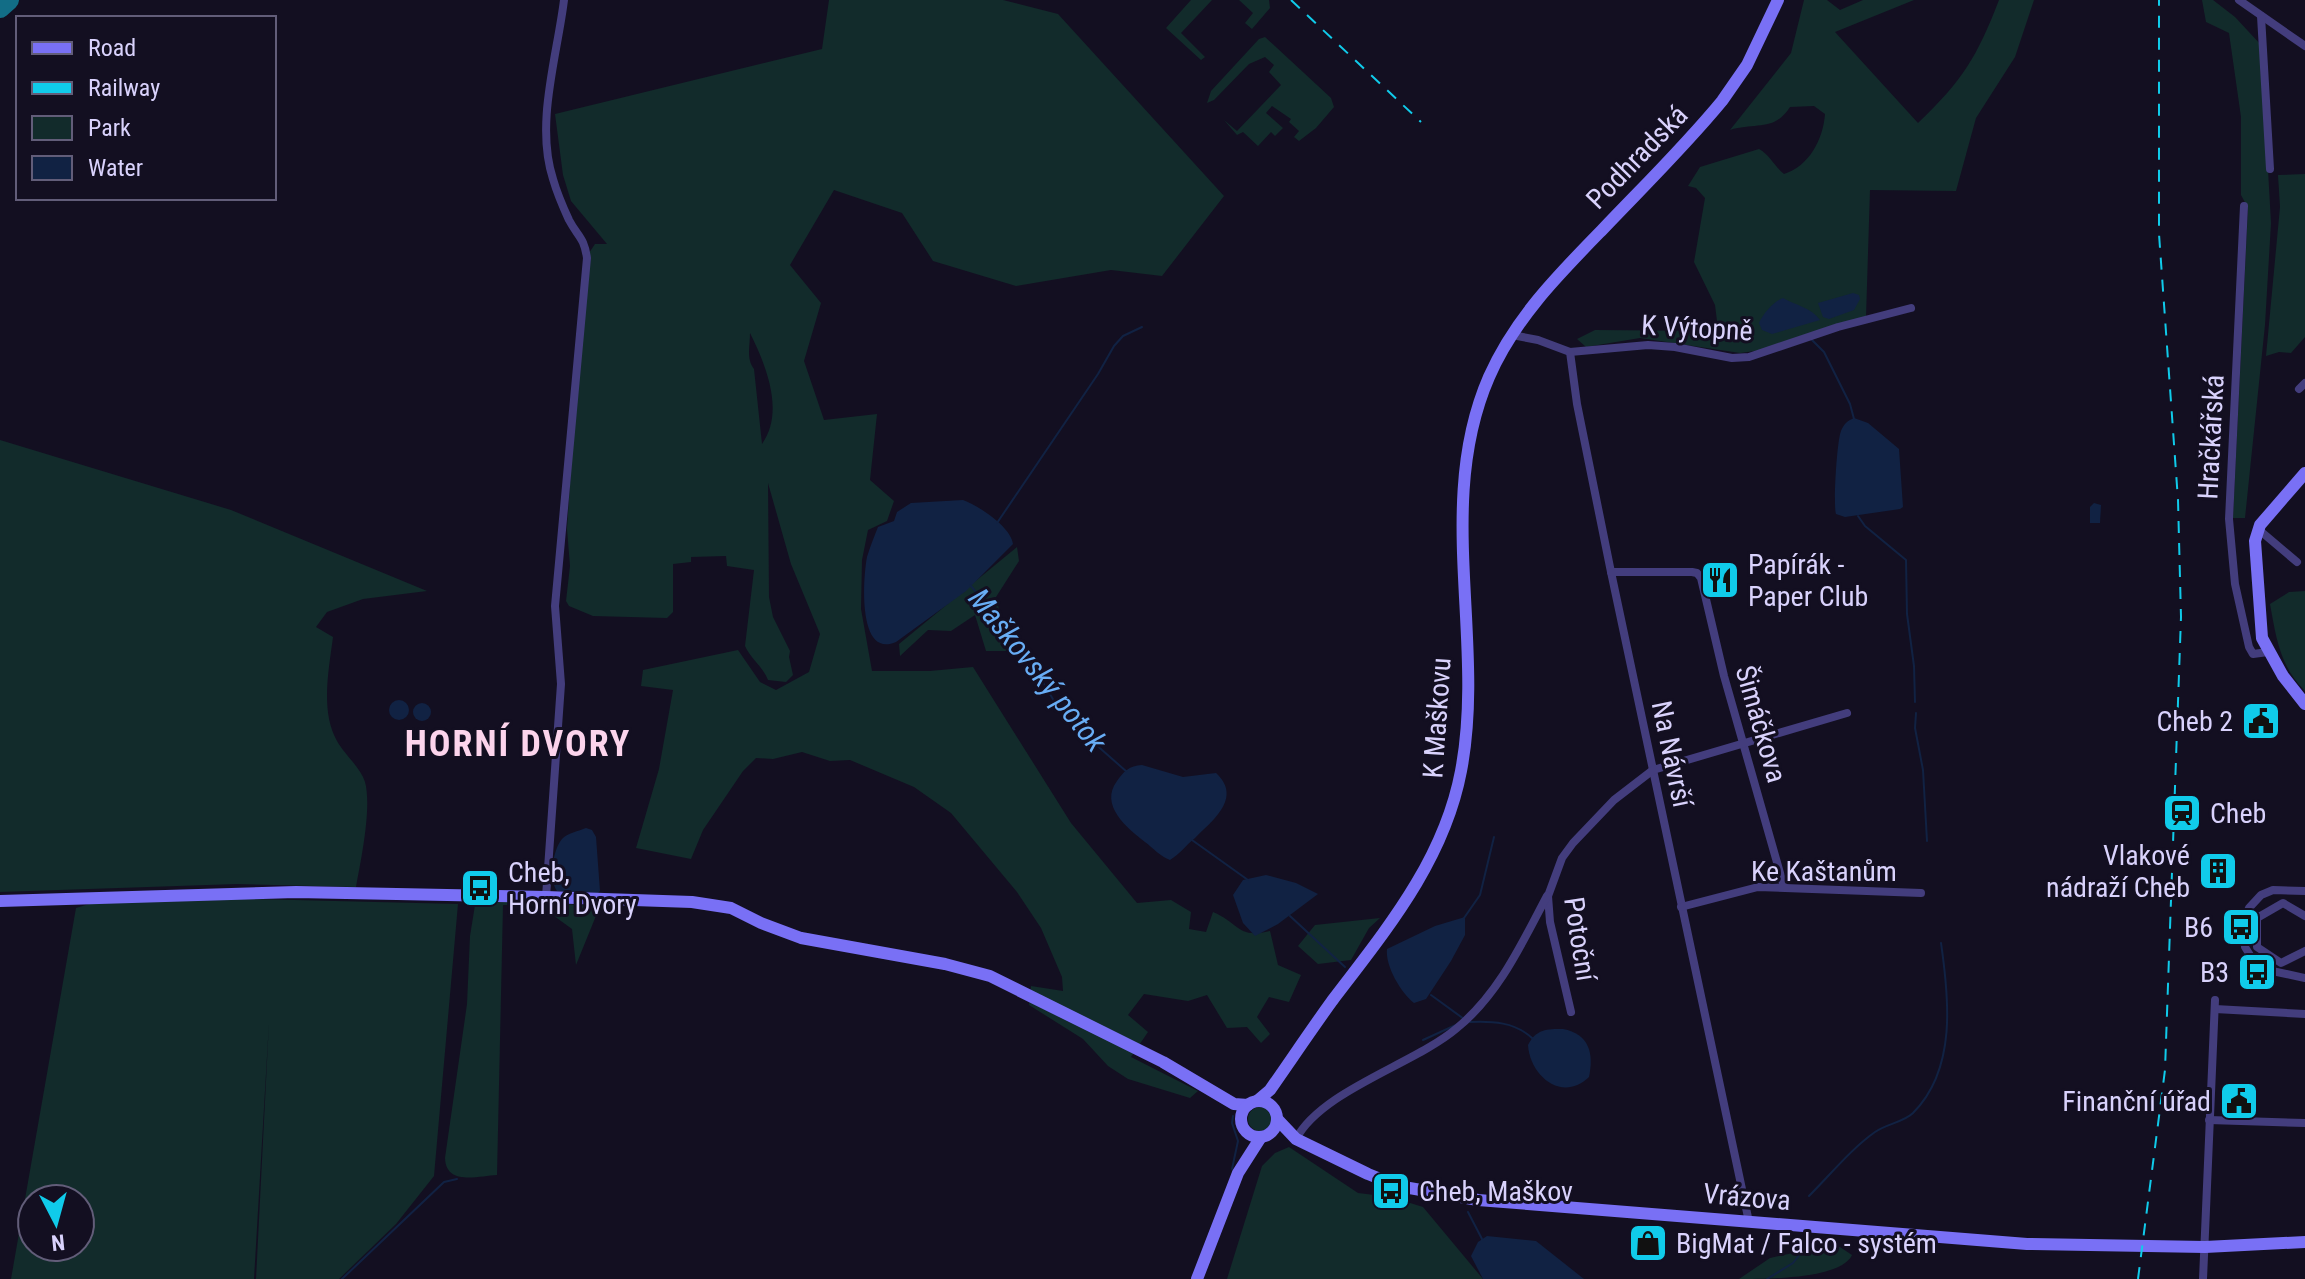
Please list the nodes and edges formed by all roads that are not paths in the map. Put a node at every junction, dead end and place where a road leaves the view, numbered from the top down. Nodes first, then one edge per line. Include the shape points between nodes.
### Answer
1 (564, 0) edge
2 (1778, 0) edge
3 (2239, 0) edge
4 (2261, 16) junction
5 (2305, 46) edge
6 (2270, 169) dead end
7 (2244, 206) dead end
8 (1911, 308) dead end
9 (1512, 335) junction
10 (1570, 352) junction
11 (2305, 473) edge
12 (2258, 529) junction
13 (2297, 562) dead end
14 (1611, 572) junction
15 (2268, 652) junction
16 (2305, 704) edge
17 (1847, 713) dead end
18 (1743, 743) junction
19 (1653, 770) junction
20 (1784, 887) junction
21 (2305, 891) edge
22 (1921, 893) dead end
23 (1548, 896) junction
24 (546, 897) junction
25 (0, 901) edge
26 (1681, 907) junction
27 (2305, 916) edge
28 (2305, 951) edge
29 (2305, 978) edge
30 (1571, 1012) dead end
31 (2305, 1014) edge
32 (1284, 1071) junction
33 (1246, 1103) junction
34 (1276, 1114) junction
35 (2209, 1120) junction
36 (2305, 1123) edge
37 (1243, 1124) junction
38 (1265, 1136) junction
39 (1296, 1139) junction
40 (1238, 1173) junction
41 (1749, 1222) junction
42 (2305, 1242) edge
43 (2205, 1247) junction
44 (1197, 1279) edge
45 (2203, 1279) edge

1 - 24 street via 545,119 546,150 552,178 570,223 584,241 587,258 555,606 561,684
2 - 9 street, Podhradská via 1747,65 1722,101 1546,287
3 - 4 street
4 - 5 street
4 - 6 street
7 - 15 street, Hračkářská via 2229,519 2235,584 2249,647 2253,654
8 - 10 street, K Výtopně via 1749,357 1648,345
9 - 10 street
9 - 32 street, K Maškovu via 1481,398 1465,466 1467,719 1453,804 1414,889
10 - 14 street, Na Návrší
11 - 12 street
12 - 13 street
12 - 15 street via 2259,618
14 - 18 street, Šimáčkova via 1697,573 1701,578
14 - 19 street, Na Návrší
15 - 16 street
17 - 18 street
18 - 19 street
18 - 20 street, Šimáčkova
19 - 23 street, Potoční via 1614,800 1573,843
19 - 26 street, Na Návrší
20 - 22 street, Ke Kaštanům
20 - 26 street, Ke Kaštanům via 1758,887
21 - 29 street via 2261,895 2246,915 2245,947 2258,968
23 - 30 street, Potoční
23 - 39 street via 1500,982 1460,1027 1351,1091 1315,1117
24 - 25 street via 296,892
24 - 33 street via 731,908 801,938 990,976
26 - 41 street, Na Návrší
27 - 28 street via 2283,903 2257,918 2257,947 2281,963
31 - 35 street via 2215,1004
32 - 33 street, K Maškovu via 1270,1090
32 - 34 street
33 - 34 street via 1267,1102
33 - 37 street
34 - 38 street
34 - 39 street, Vrázova
35 - 36 street
35 - 43 street
37 - 38 street
37 - 40 street via 1245,1146
38 - 39 street
38 - 40 street
39 - 41 street, Vrázova via 1368,1174 1430,1193
40 - 44 street
41 - 43 street, Vrázova via 2027,1244
42 - 43 street, Vrázova
43 - 45 street

